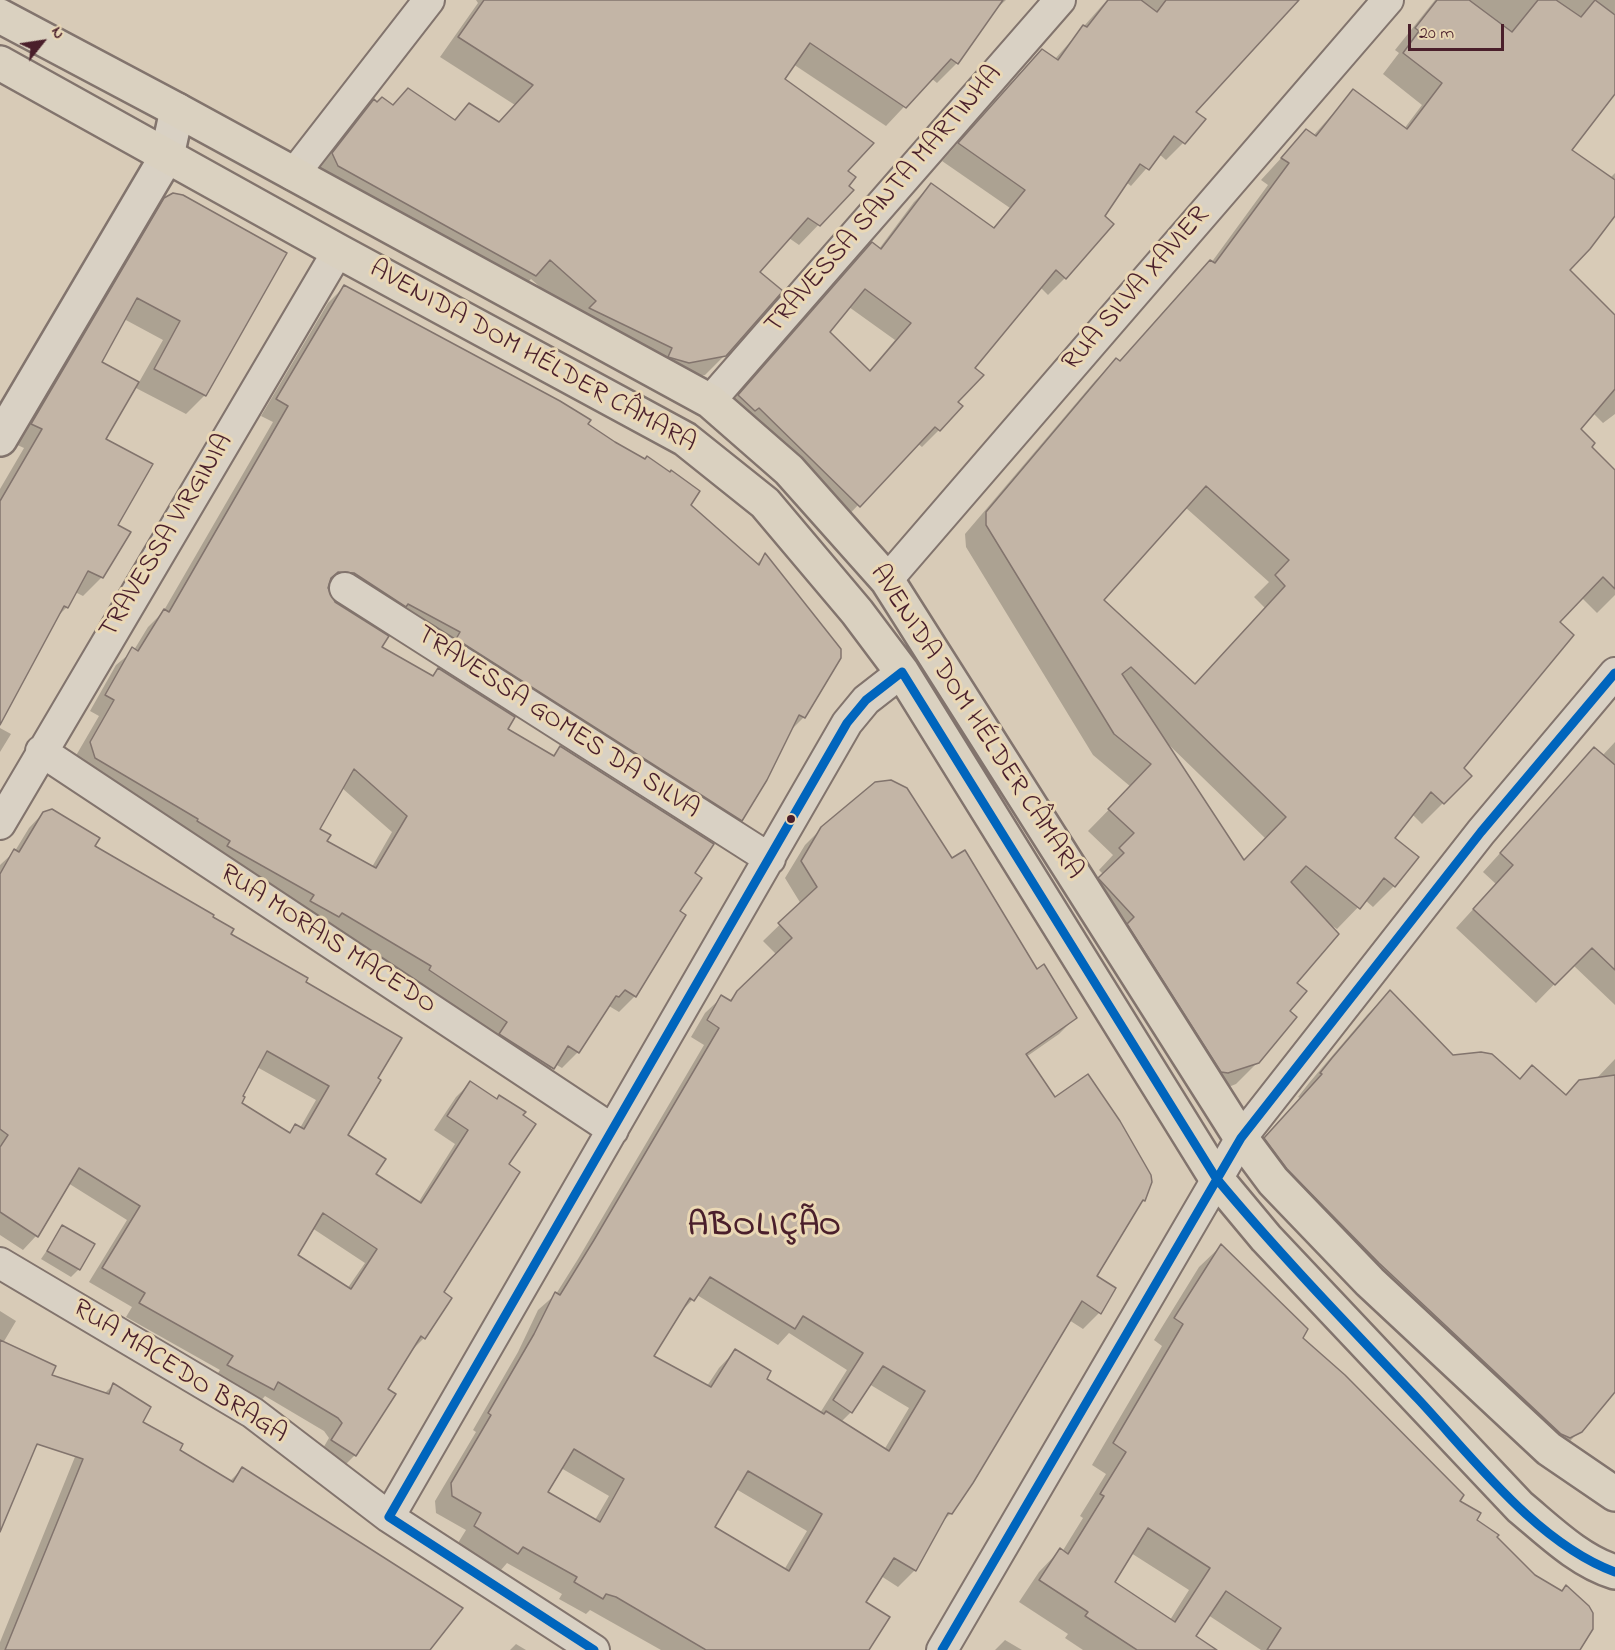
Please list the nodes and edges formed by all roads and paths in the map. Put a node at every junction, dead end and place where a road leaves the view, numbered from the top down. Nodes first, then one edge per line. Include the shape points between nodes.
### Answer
1 (8, 0) edge
2 (429, 0) edge
3 (1060, 0) edge
4 (1388, 0) edge
5 (0, 14) edge
6 (0, 63) edge
7 (177, 110) junction
8 (167, 156) junction
9 (293, 175) junction
10 (338, 251) junction
11 (710, 401) junction
12 (0, 439) edge
13 (887, 580) junction
14 (345, 588) dead end
15 (902, 672) junction
16 (1615, 673) edge
17 (41, 751) junction
18 (0, 824) edge
19 (770, 859) junction
20 (613, 1130) junction
21 (1241, 1138) junction
22 (1216, 1178) junction
23 (0, 1263) edge
24 (1615, 1494) edge
25 (389, 1517) junction
26 (1615, 1572) edge
27 (594, 1650) edge
28 (942, 1650) edge

1 - 5 street
2 - 9 street
3 - 11 street, TRAVESSA SANTA MARTINHA
4 - 13 street, RUA SILVA XAVIER
5 - 7 main road, AVENIDA DOM HÉLDER CÂMARA
6 - 8 main road, AVENIDA DOM HÉLDER CÂMARA
7 - 8 street
7 - 9 main road, AVENIDA DOM HÉLDER CÂMARA
8 - 10 main road, AVENIDA DOM HÉLDER CÂMARA
8 - 12 street
9 - 11 main road, AVENIDA DOM HÉLDER CÂMARA
10 - 15 main road, AVENIDA DOM HÉLDER CÂMARA via 685,439 765,503
10 - 17 street, TRAVESSA VIRGINIA
11 - 13 main road, AVENIDA DOM HÉLDER CÂMARA via 789,470
13 - 21 main road, AVENIDA DOM HÉLDER CÂMARA
14 - 19 street, TRAVESSA GOMES DA SILVA
15 - 19 street via 866,700 847,723
15 - 22 main road, AVENIDA DOM HÉLDER CÂMARA
16 - 21 street via 1481,832
17 - 18 street, TRAVESSA VIRGINIA
17 - 20 street, RUA MORAIS MACEDO
19 - 20 street
20 - 25 street
21 - 22 street
21 - 24 main road, AVENIDA DOM HÉLDER CÂMARA via 1273,1181 1370,1282 1549,1449
22 - 26 main road, AVENIDA DOM HÉLDER CÂMARA via 1266,1238 1520,1508 1564,1543
22 - 28 street
23 - 25 street, RUA MACEDO BRAGA via 253,1413
25 - 27 street, RUA MACEDO BRAGA

